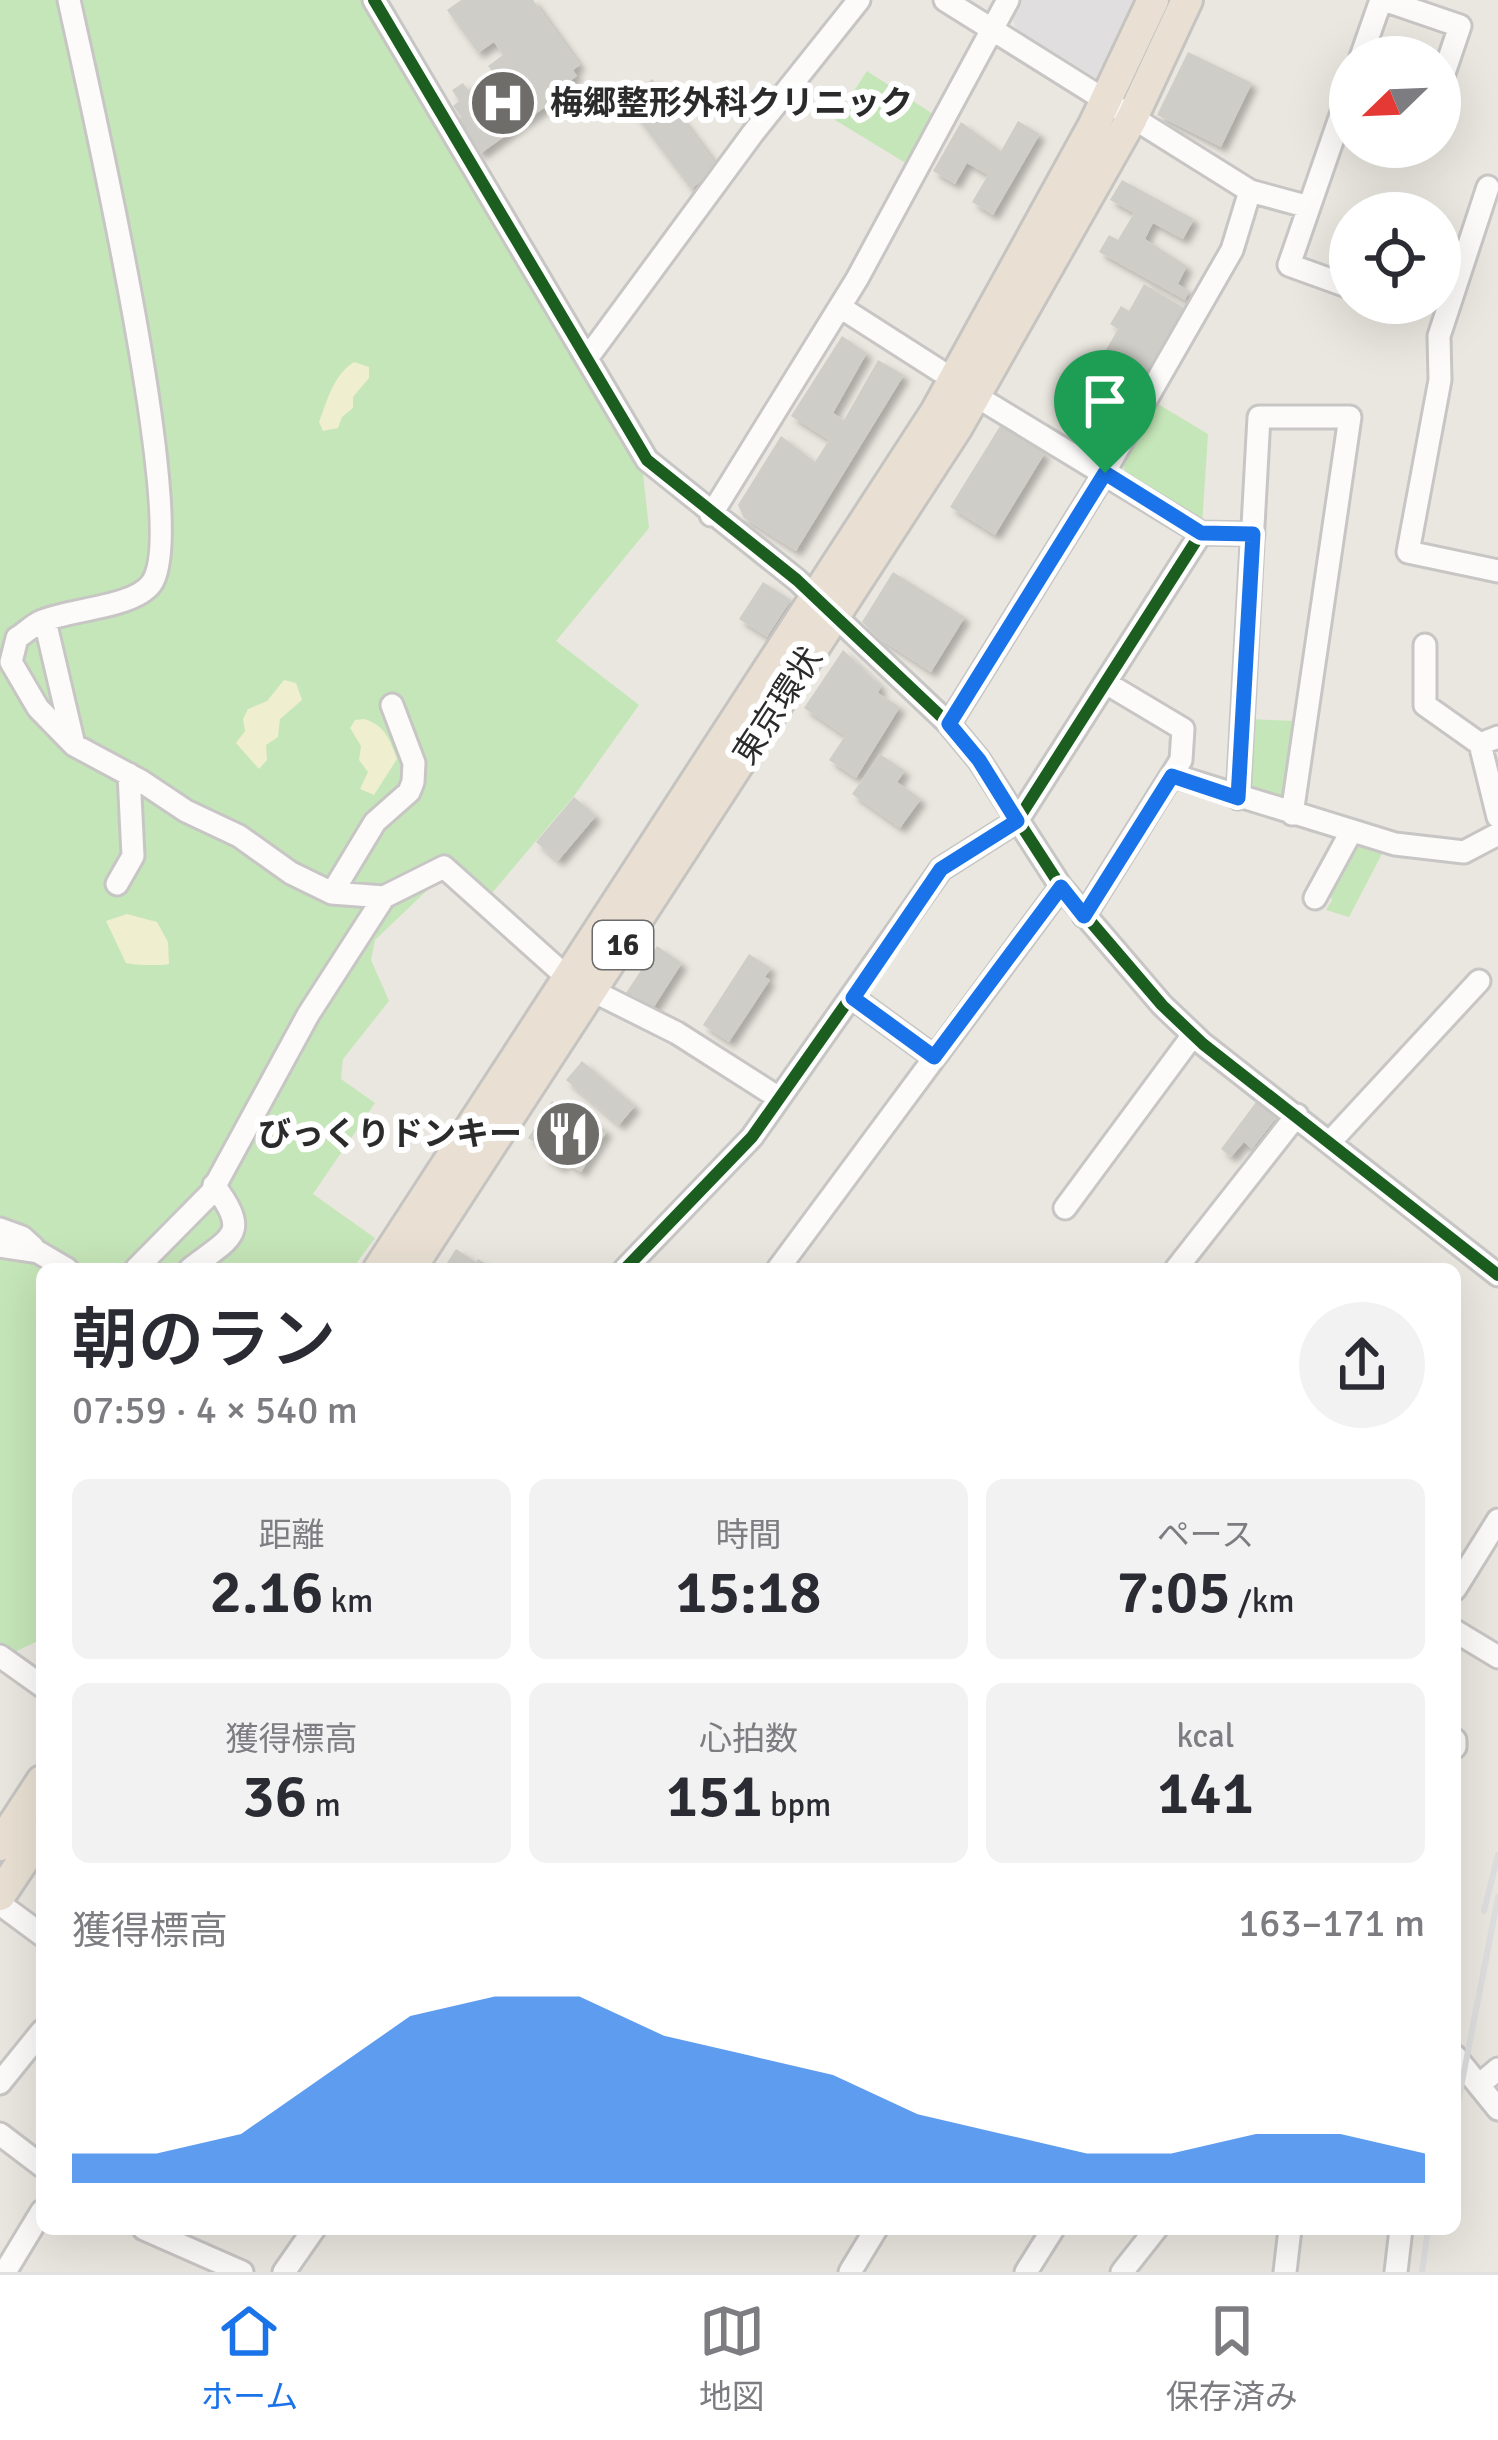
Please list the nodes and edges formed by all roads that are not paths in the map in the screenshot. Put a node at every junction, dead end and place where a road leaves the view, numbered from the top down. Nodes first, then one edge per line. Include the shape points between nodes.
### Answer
1 (69, 0) edge
2 (374, 0) edge
3 (860, 0) edge
4 (945, 0) edge
5 (1008, 0) edge
6 (1154, 0) edge
7 (1187, 0) edge
8 (1382, 0) edge
9 (992, 32) junction
10 (1369, 36) edge
11 (1457, 36) edge
12 (1105, 101) junction
13 (1132, 118) junction
14 (1329, 149) edge
15 (1488, 187) dead end
16 (1250, 191) junction
17 (1309, 207) junction
18 (1329, 279) edge
19 (840, 307) junction
20 (588, 357) junction
21 (940, 371) dead end
22 (976, 395) junction
23 (1105, 473) junction
24 (711, 515) junction
25 (1201, 533) junction
26 (1253, 534) junction
27 (1498, 571) edge
28 (825, 608) junction
29 (45, 621) junction
30 (1425, 645) dead end
31 (5, 653) edge
32 (1106, 683) junction
33 (392, 705) dead end
34 (949, 724) junction
35 (1489, 740) edge
36 (74, 745) junction
37 (129, 774) junction
38 (1172, 776) junction
39 (1238, 798) junction
40 (1292, 814) junction
41 (1498, 817) edge
42 (1017, 821) junction
43 (1351, 832) junction
44 (1498, 834) edge
45 (117, 884) dead end
46 (1061, 887) junction
47 (332, 892) junction
48 (384, 897) junction
49 (1315, 898) dead end
50 (1084, 916) junction
51 (1479, 981) dead end
52 (582, 984) junction
53 (853, 998) junction
54 (1193, 1035) junction
55 (934, 1057) junction
56 (779, 1099) junction
57 (1297, 1115) junction
58 (1330, 1142) junction
59 (214, 1185) junction
60 (1065, 1208) dead end
61 (0, 1229) edge
62 (0, 1246) edge
63 (38, 1252) junction
64 (57, 1263) edge
65 (142, 1263) edge
66 (198, 1263) edge
67 (383, 1263) edge
68 (414, 1263) edge
69 (631, 1263) edge
70 (782, 1263) edge
71 (1181, 1263) edge
72 (1498, 1275) edge
73 (1498, 1520) edge
74 (1461, 1579) edge
75 (1461, 1634) edge
76 (0, 1656) edge
77 (1498, 1657) edge
78 (36, 1682) edge
79 (36, 1790) edge
80 (36, 1841) edge
81 (0, 1846) edge
82 (0, 1895) edge
83 (0, 1904) edge
84 (36, 1931) edge
85 (36, 2039) edge
86 (1461, 2063) edge
87 (1498, 2069) edge
88 (0, 2083) edge
89 (1479, 2085) junction
90 (1498, 2109) edge
91 (0, 2134) edge
92 (36, 2161) edge
93 (36, 2221) edge
94 (158, 2235) edge
95 (310, 2235) edge
96 (872, 2235) edge
97 (1044, 2235) edge
98 (1151, 2235) edge
99 (1289, 2235) edge
100 (1400, 2235) edge
101 (5, 2272) edge
102 (242, 2272) edge
103 (284, 2272) edge
104 (850, 2272) edge
105 (1025, 2272) edge
106 (1122, 2272) edge
107 (1285, 2272) edge
108 (1396, 2272) edge

1 - 29 street via 152,423 160,562 140,594
2 - 20 street
3 - 20 street
4 - 9 street
5 - 9 street
6 - 12 highway, 東京環状 / 16
7 - 13 highway, 東京環状 / 16
8 - 10 street
8 - 11 street via 1460,26
9 - 12 street
9 - 19 street
12 - 13 street
12 - 28 highway, 東京環状 / 16
13 - 16 street
13 - 22 highway, 東京環状 / 16
14 - 17 street
15 - 27 street via 1439,336 1440,380 1408,552
16 - 17 street
16 - 23 street via 1232,250
17 - 18 street via 1289,265
19 - 21 street
19 - 24 street
20 - 24 street via 647,460
22 - 23 street
22 - 28 highway, 東京環状 / 16
23 - 25 street
23 - 34 street
24 - 28 street
25 - 26 street
25 - 32 street
26 - 39 street
26 - 40 street via 1259,418 1350,417
28 - 34 street
28 - 52 highway, 東京環状 / 16
29 - 31 street
29 - 36 street
30 - 35 street via 1425,705
31 - 36 street via 38,708
32 - 38 street via 1183,729
32 - 42 street
33 - 47 street via 413,782 375,822
34 - 42 street
35 - 41 street
36 - 37 street
37 - 45 street via 133,856
37 - 47 street
38 - 39 street
38 - 50 street
39 - 40 street
40 - 43 street
42 - 46 street
42 - 53 street via 941,869
43 - 44 street via 1465,852
43 - 49 street
46 - 50 street
46 - 55 street
47 - 48 street
48 - 52 street via 444,867
48 - 59 street
50 - 54 street
51 - 58 street
52 - 56 street
52 - 67 highway, 東京環状 / 16
52 - 68 highway, 東京環状 / 16
53 - 55 street
53 - 56 street
54 - 57 street
54 - 60 street
55 - 70 street
56 - 69 street
57 - 58 street
57 - 71 street
58 - 72 street
59 - 65 street
59 - 66 street via 236,1223 230,1238
61 - 63 street
62 - 63 street
63 - 64 street
73 - 74 street
75 - 77 street
76 - 78 street
79 - 81 highway
80 - 82 highway
83 - 84 street
85 - 88 street
86 - 89 street
87 - 89 street
89 - 90 street
91 - 92 street
93 - 101 street
94 - 102 street
95 - 103 street
96 - 104 street
97 - 105 street
98 - 106 street
99 - 107 street
100 - 108 street

